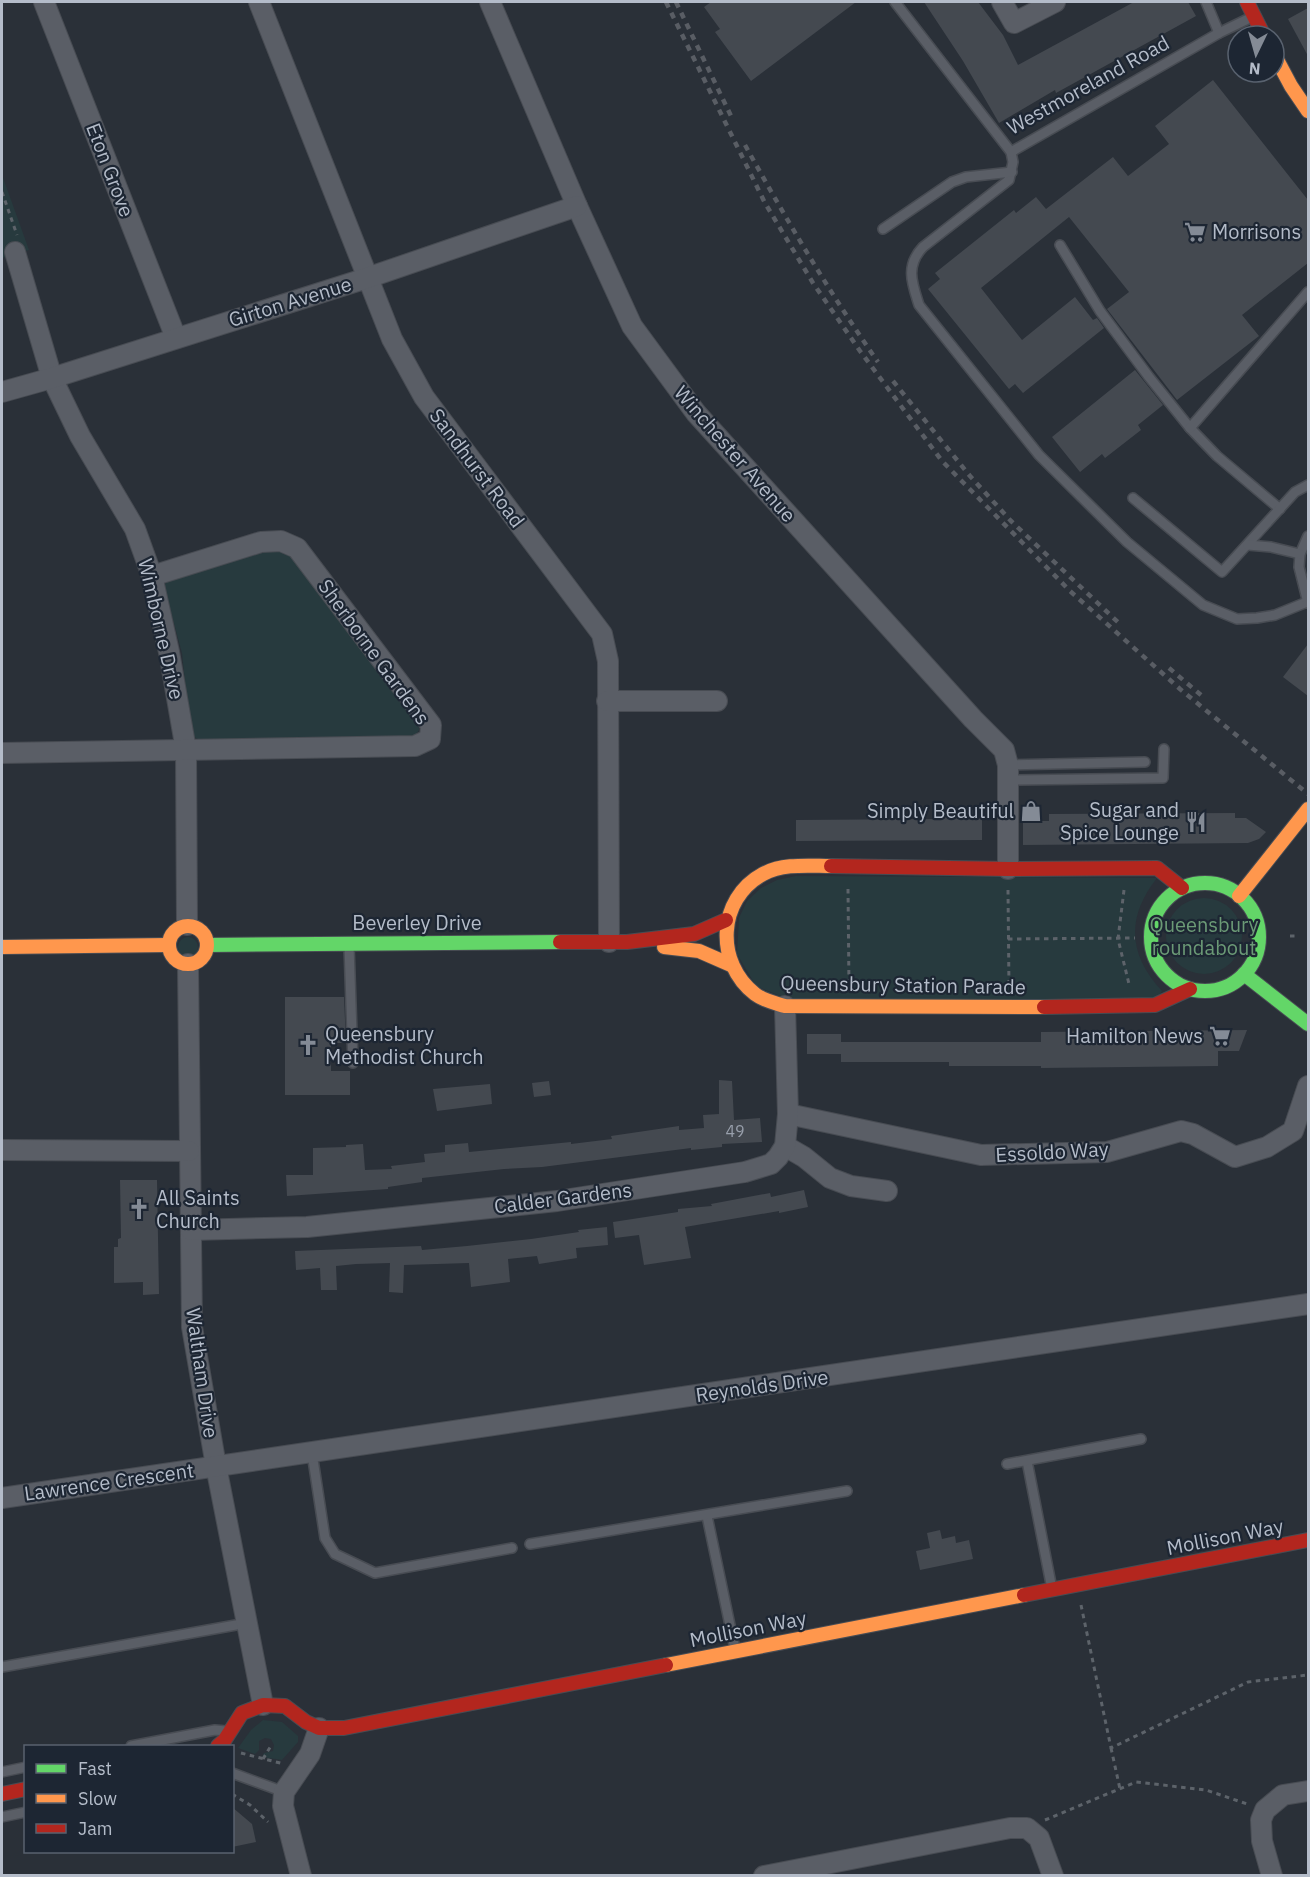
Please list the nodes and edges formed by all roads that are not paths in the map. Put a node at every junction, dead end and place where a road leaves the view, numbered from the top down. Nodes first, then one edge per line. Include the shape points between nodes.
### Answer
1 (44, 2) edge
2 (259, 2) edge
3 (490, 2) edge
4 (895, 2) edge
5 (1002, 2) edge
6 (1056, 2) edge
7 (1206, 2) edge
8 (1247, 2) edge
9 (1254, 16) junction
10 (1258, 24) edge
11 (1219, 33) junction
12 (1308, 75) edge
13 (1286, 77) edge
14 (1291, 86) junction
15 (1308, 111) edge
16 (1011, 152) junction
17 (1012, 172) junction
18 (577, 206) junction
19 (883, 229) dead end
20 (1060, 245) dead end
21 (15, 252) road end
22 (367, 278) junction
23 (1308, 292) edge
24 (176, 338) junction
25 (52, 378) junction
26 (2, 392) edge
27 (1190, 428) junction
28 (1308, 485) edge
29 (1133, 498) dead end
30 (1280, 509) junction
31 (1308, 536) edge
32 (1248, 545) junction
33 (1300, 554) junction
34 (152, 576) junction
35 (1308, 602) edge
36 (607, 701) junction
37 (717, 701) dead end
38 (1164, 749) dead end
39 (186, 750) junction
40 (2, 753) edge
41 (1145, 762) dead end
42 (1008, 772) junction
43 (1308, 810) edge
44 (1008, 869) junction
45 (1182, 888) junction
46 (1239, 896) junction
47 (726, 920) junction
48 (188, 926) junction
49 (618, 942) junction
50 (348, 943) junction
51 (169, 945) junction
52 (207, 945) junction
53 (2, 947) edge
54 (188, 964) junction
55 (731, 965) junction
56 (1244, 974) junction
57 (1190, 989) junction
58 (785, 1006) junction
59 (1308, 1024) edge
60 (352, 1063) dead end
61 (1308, 1086) edge
62 (788, 1114) junction
63 (785, 1146) junction
64 (2, 1150) edge
65 (189, 1151) junction
66 (887, 1191) dead end
67 (191, 1230) junction
68 (1308, 1304) edge
69 (1141, 1439) dead end
70 (312, 1453) junction
71 (1027, 1461) junction
72 (1006, 1464) dead end
73 (216, 1466) junction
74 (848, 1491) dead end
75 (2, 1498) edge
76 (707, 1516) junction
77 (1308, 1540) edge
78 (530, 1544) dead end
79 (512, 1548) dead end
80 (1052, 1591) junction
81 (247, 1623) junction
82 (736, 1651) junction
83 (2, 1667) edge
84 (263, 1705) junction
85 (319, 1728) junction
86 (231, 1731) junction
87 (136, 1745) edge
88 (219, 1745) edge
89 (24, 1767) edge
90 (2, 1772) edge
91 (234, 1774) edge
92 (24, 1789) edge
93 (1308, 1791) edge
94 (284, 1792) junction
95 (2, 1794) edge
96 (24, 1812) edge
97 (2, 1817) edge
98 (301, 1875) edge
99 (764, 1875) edge
100 (1053, 1875) edge
101 (1272, 1875) edge

1 - 24 street, Eton Grove
2 - 22 street, Sandhurst Road
3 - 18 street, Winchester Avenue
4 - 16 lane, Westmoreland Road
5 - 6 street via 1014,23
7 - 11 lane
8 - 9 street
9 - 10 street
9 - 11 lane, Westmoreland Road
11 - 16 lane, Westmoreland Road
12 - 14 street
13 - 14 street
14 - 15 street
16 - 17 lane
17 - 19 lane via 952,182
17 - 35 lane via 1002,186 915,255 911,280 919,305 1039,455 1126,542 1203,605 1237,618 1257,618
18 - 22 street, Girton Avenue
18 - 42 street, Winchester Avenue via 633,327 696,413 1004,750
20 - 27 lane via 1100,311
21 - 25 street, Wimborne Drive
22 - 24 street, Girton Avenue
22 - 36 street, Sandhurst Road via 392,339 424,397 602,634 608,661
23 - 27 lane
24 - 25 street, Girton Avenue
25 - 26 street, Girton Avenue
25 - 34 street, Wimborne Drive via 80,436 135,529
27 - 30 lane
28 - 30 lane via 1295,492
29 - 32 lane via 1222,572
30 - 32 lane
31 - 33 lane
32 - 33 lane
33 - 35 lane via 1299,567
34 - 39 street, Wimborne Drive
34 - 39 street, Sherborne Gardens via 261,542 281,541 297,548 431,725 430,739 415,746
36 - 37 street
36 - 49 street, Sandhurst Road
38 - 42 lane via 1163,778
39 - 40 street
39 - 48 street, Wimborne Drive
41 - 42 lane
42 - 44 street, Winchester Avenue
43 - 46 street
44 - 45 street, Queensbury Station Parade via 1157,868
44 - 47 street, Queensbury Station Parade via 778,867 745,886
45 - 46 street via 1211,884
45 - 57 street via 1166,899 1155,914 1152,951 1160,968 1173,981
46 - 56 street via 1251,909 1257,926 1254,960
47 - 49 street, Beverley Drive via 694,934
47 - 55 street, Queensbury Station Parade via 725,941
48 - 51 street via 174,932
48 - 52 street via 201,931
49 - 50 street, Beverley Drive
49 - 55 street, Beverley Drive via 699,951
50 - 52 street, Beverley Drive
50 - 60 lane
51 - 53 street
51 - 54 street via 174,958
52 - 54 street via 201,958
54 - 65 street, Waltham Drive
55 - 58 street, Queensbury Station Parade via 755,994
56 - 57 street via 1219,989
56 - 59 street
57 - 58 street, Queensbury Station Parade via 1155,1005
58 - 62 street
61 - 62 street, Essoldo Way via 1293,1131 1267,1147 1235,1157 1180,1131 1107,1152 981,1155
62 - 63 street
63 - 66 street via 830,1178 851,1186
63 - 67 street, Calder Gardens via 771,1164 745,1172 557,1201 307,1227
64 - 65 street
65 - 67 street, Waltham Drive
67 - 73 street, Waltham Drive via 192,1327
68 - 70 street, Reynolds Drive
69 - 71 lane
70 - 73 street, Reynolds Drive
70 - 79 lane via 325,1538 335,1554 375,1573
71 - 72 lane
71 - 80 lane
73 - 75 street, Lawrence Crescent
73 - 81 street, Waltham Drive
74 - 76 lane
76 - 78 lane
76 - 82 lane
77 - 80 street, Mollison Way
80 - 82 street, Mollison Way
81 - 83 lane
81 - 84 street, Waltham Drive
82 - 85 street, Mollison Way via 344,1728
84 - 85 street via 285,1706
84 - 86 street via 242,1713
85 - 94 street via 310,1754
86 - 87 lane via 215,1730
86 - 88 street
89 - 90 lane
91 - 94 lane
92 - 95 street
93 - 101 street via 1283,1795 1265,1810 1261,1820 1262,1841
94 - 98 street via 283,1806
96 - 97 lane
99 - 100 street via 1010,1828 1033,1833

